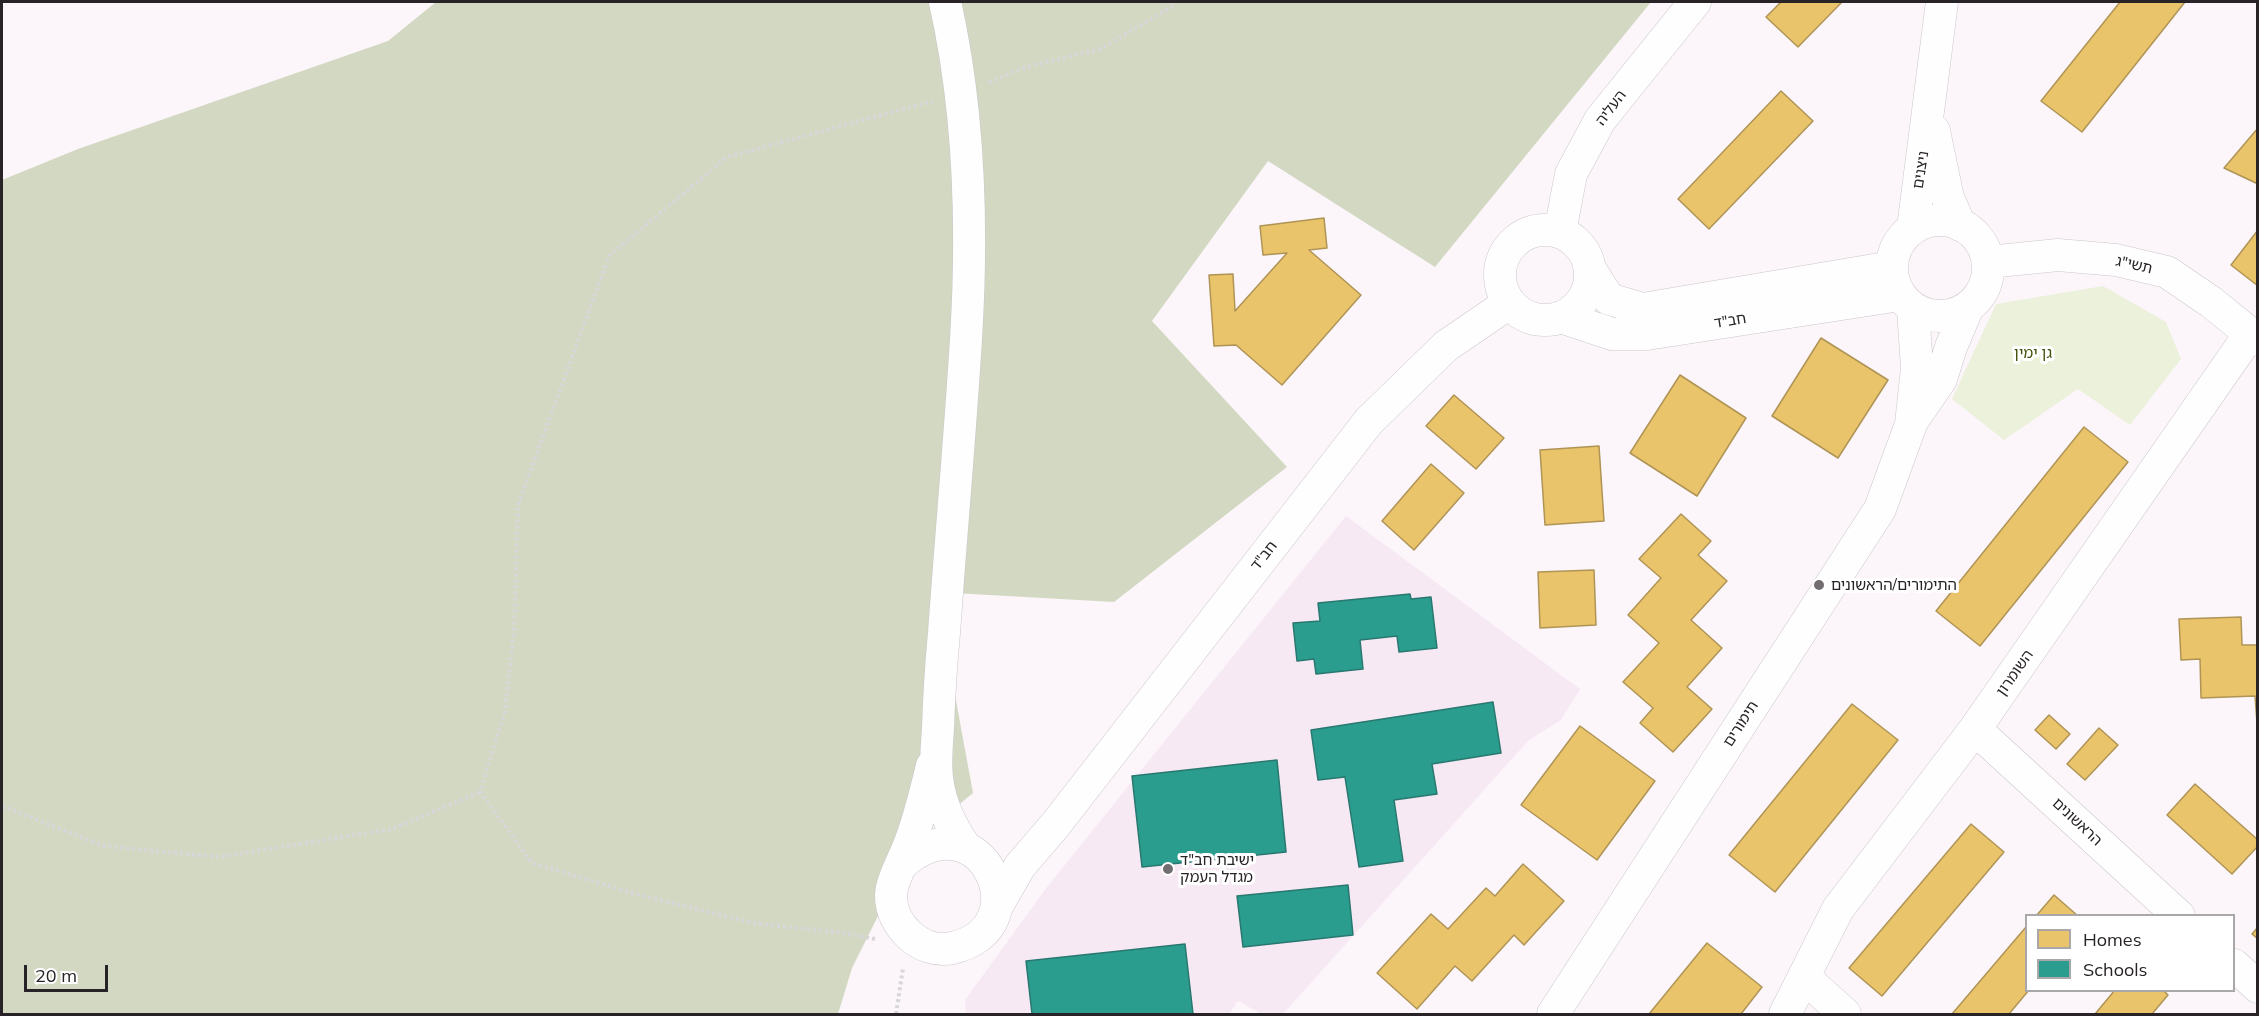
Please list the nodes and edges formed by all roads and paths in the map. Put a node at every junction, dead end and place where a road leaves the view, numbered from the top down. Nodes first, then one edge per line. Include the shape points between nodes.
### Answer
1 (945, 2) edge
2 (1175, 2) edge
3 (1695, 2) edge
4 (1942, 2) edge
5 (961, 94) junction
6 (1930, 113) junction
7 (1960, 225) junction
8 (1913, 228) junction
9 (1560, 232) junction
10 (1988, 262) junction
11 (1590, 269) junction
12 (1901, 290) junction
13 (1509, 303) junction
14 (1967, 309) junction
15 (1561, 317) junction
16 (2254, 337) edge
17 (1911, 424) junction
18 (1975, 729) junction
19 (937, 749) junction
20 (480, 792) junction
21 (2, 806) edge
22 (1045, 835) junction
23 (970, 851) junction
24 (903, 863) junction
25 (997, 906) junction
26 (2178, 914) edge
27 (883, 940) dead end
28 (903, 965) dead end
29 (2235, 967) edge
30 (1805, 978) junction
31 (2258, 987) edge
32 (896, 1014) edge
33 (1553, 1014) edge
34 (1785, 1014) edge
35 (1845, 1014) edge

1 - 5 street
2 - 5 path via 1100,49 1026,67
3 - 9 street, העליה via 1600,120 1571,174
4 - 6 street, ניצנים
5 - 19 street via 970,209 968,297
5 - 20 path via 727,157 609,256 518,505 514,630 505,711
6 - 7 street, ניצנים via 1948,198
6 - 8 street, ניצנים
7 - 8 street via 1938,220
7 - 10 street via 1976,236
8 - 12 street via 1898,245
9 - 11 street via 1580,246
9 - 13 street via 1527,233 1513,242 1503,256 1499,272 1501,288
10 - 14 street via 1987,280 1980,296
10 - 16 street, תשי"ג via 2058,255 2116,260 2167,272
11 - 12 street, חב"ד via 1609,299 1643,309
11 - 15 street via 1587,293 1572,312
12 - 14 street via 1931,316 1950,316
12 - 15 street, חב"ד via 1647,334 1612,334
12 - 17 street, תימורים via 1917,368
13 - 15 street via 1527,317
13 - 22 street, חב"ד via 1446,346 1369,421
14 - 17 street, תימורים via 1941,379
16 - 18 street, השומרון
17 - 33 street, תימורים via 1880,509
18 - 26 street, הראשונים
18 - 30 street, השומרון via 1838,909
19 - 23 street via 941,798 955,833
19 - 24 street
20 - 21 path via 392,830 219,857 104,846
20 - 27 path via 532,863 758,924
22 - 23 street, חב"ד via 1001,853
22 - 25 street, חב"ד via 1020,866
23 - 24 street via 950,843 932,845
23 - 25 street via 992,872
24 - 25 street via 891,895 902,928 914,940 947,950 964,946 991,923
28 - 32 path
29 - 31 street
30 - 34 street, השומרון
30 - 35 street

